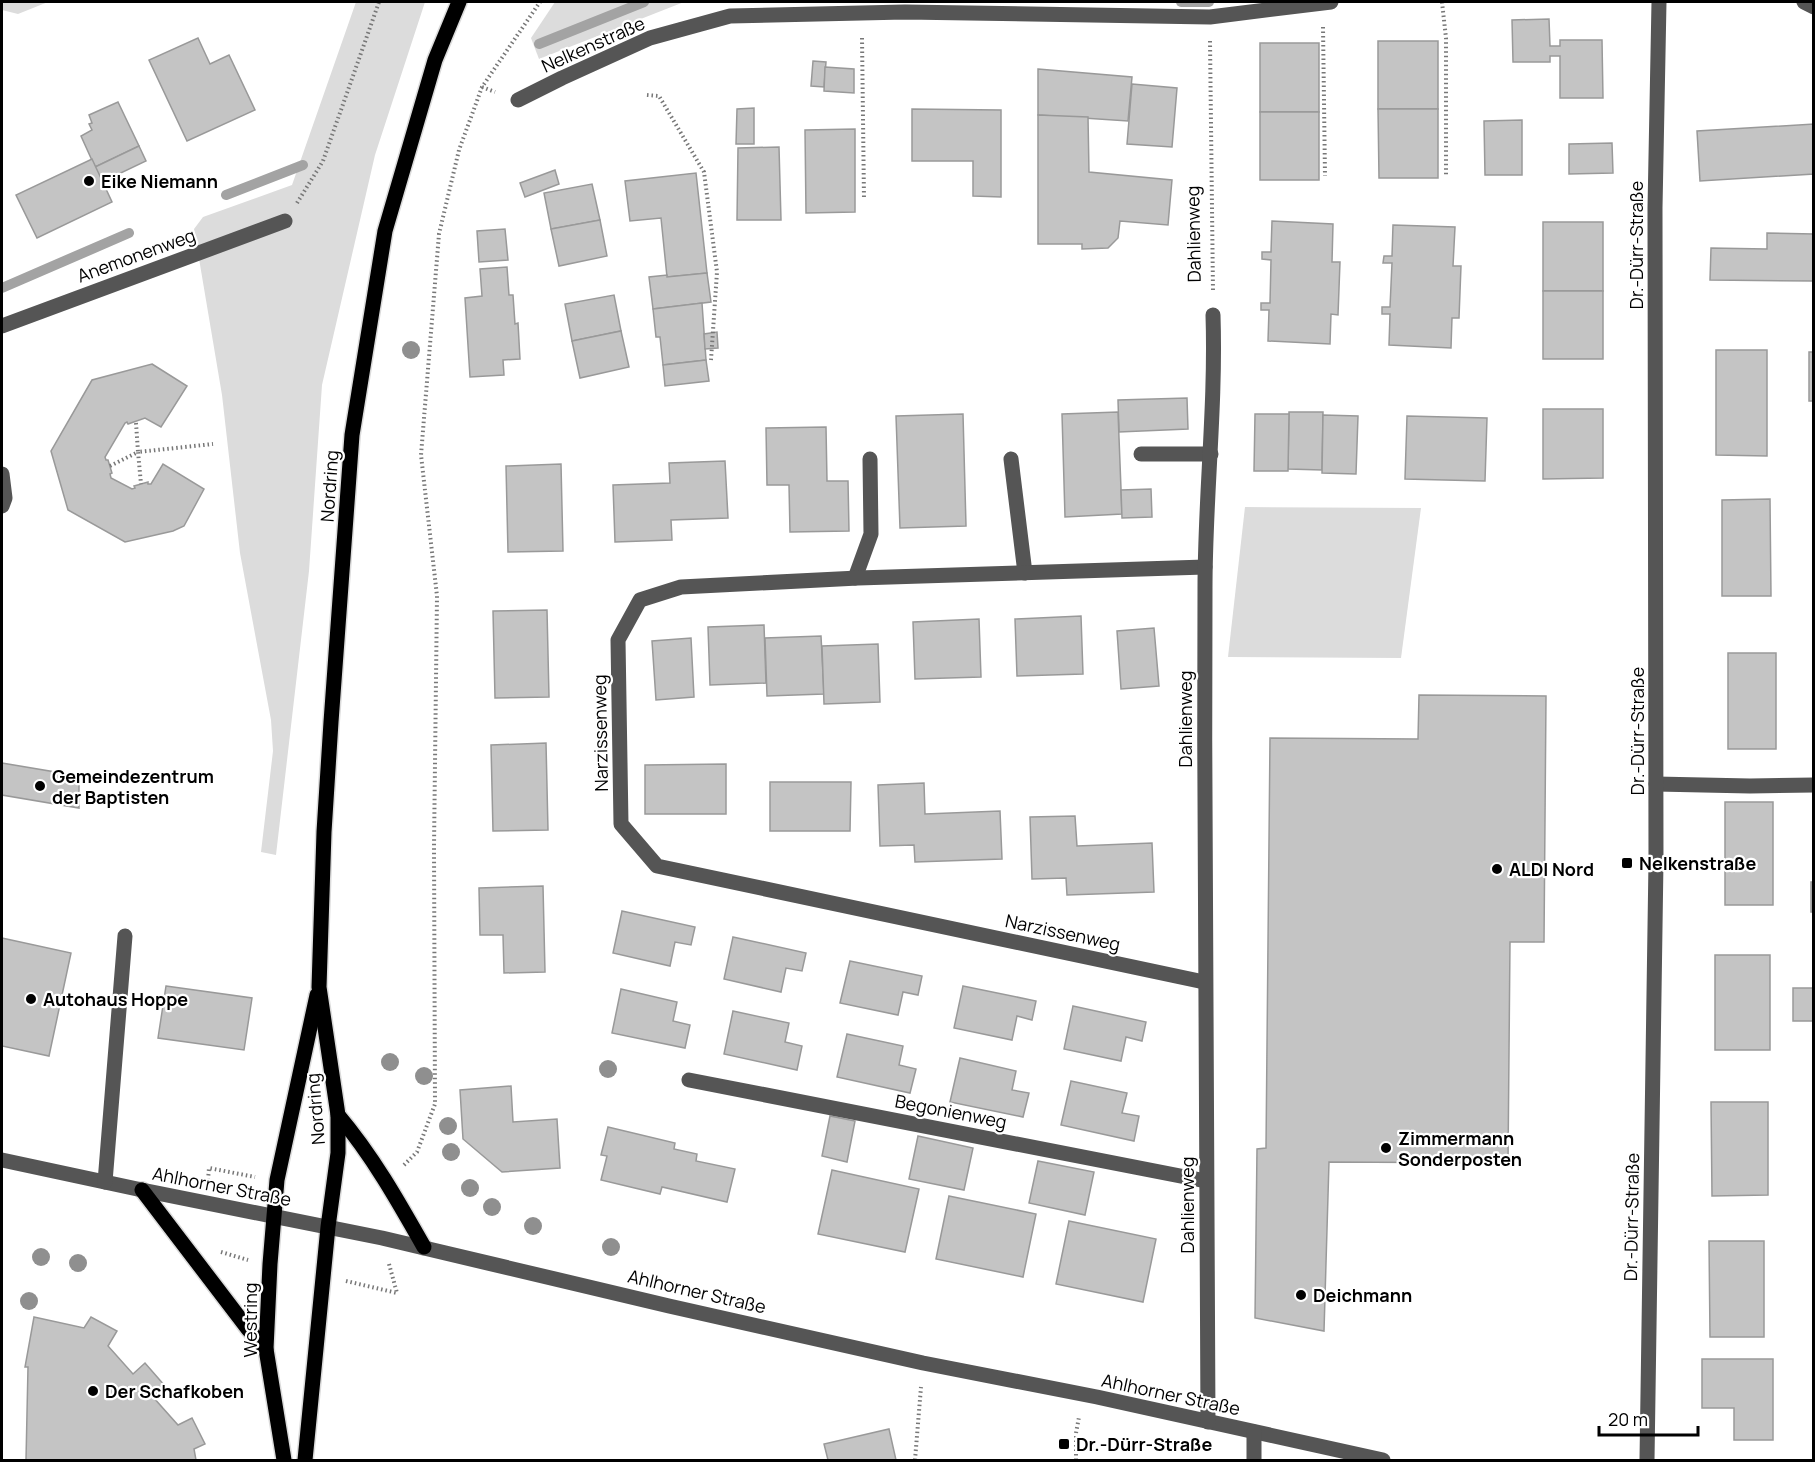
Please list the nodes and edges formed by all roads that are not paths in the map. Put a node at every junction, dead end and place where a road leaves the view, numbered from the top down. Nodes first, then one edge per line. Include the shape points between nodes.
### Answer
1 (459, 2) edge
2 (1326, 2) edge
3 (1659, 2) edge
4 (1804, 2) edge
5 (1814, 7) edge
6 (518, 100) dead end
7 (285, 221) road end
8 (1213, 315) road end
9 (2, 326) edge
10 (1141, 454) dead end
11 (1211, 454) junction
12 (870, 459) dead end
13 (1011, 459) dead end
14 (2, 474) edge
15 (2, 506) edge
16 (1205, 567) junction
17 (1025, 573) junction
18 (855, 578) junction
19 (1656, 784) junction
20 (1814, 785) edge
21 (124, 936) dead end
22 (1204, 982) junction
23 (319, 987) junction
24 (689, 1080) dead end
25 (338, 1115) junction
26 (2, 1160) edge
27 (1206, 1181) junction
28 (105, 1182) junction
29 (142, 1190) junction
30 (274, 1216) junction
31 (328, 1227) junction
32 (424, 1247) junction
33 (266, 1349) junction
34 (1208, 1422) junction
35 (1254, 1432) junction
36 (284, 1461) edge
37 (305, 1461) edge
38 (1254, 1461) edge
39 (1383, 1461) edge
40 (1647, 1461) edge

1 - 23 main road, Nordring via 435,60 385,231 352,435 324,832
2 - 6 street, Nelkenstraße via 1210,17 905,12 730,16 650,38
3 - 19 street, Dr.-Dürr-Straße via 1655,208
4 - 5 street
7 - 9 street, Anemonenweg
8 - 11 street, Dahlienweg
10 - 11 street
11 - 16 street, Dahlienweg
12 - 18 street via 871,534
13 - 17 street
14 - 15 street
16 - 17 street, Narzissenweg
16 - 22 street, Dahlienweg
17 - 18 street, Narzissenweg
18 - 22 street, Narzissenweg via 681,587 640,600 618,640 621,824 657,866
19 - 20 street
19 - 40 street, Dr.-Dürr-Straße
21 - 28 street
22 - 27 street, Dahlienweg
23 - 25 main road, Nordring
23 - 30 main road, Nordring via 276,1180
24 - 27 street, Begonienweg
25 - 31 main road, Nordring via 338,1153
25 - 32 main road via 388,1183
26 - 28 street, Ahlhorner Straße
27 - 34 street, Dahlienweg
28 - 29 street, Ahlhorner Straße
29 - 30 street, Ahlhorner Straße
29 - 33 main road
30 - 31 street, Ahlhorner Straße
30 - 33 main road, Westring
31 - 32 street, Ahlhorner Straße
31 - 37 main road
32 - 34 street, Ahlhorner Straße via 680,1309
33 - 36 main road, Westring
34 - 35 street, Ahlhorner Straße
35 - 38 street
35 - 39 street, Ahlhorner Straße

